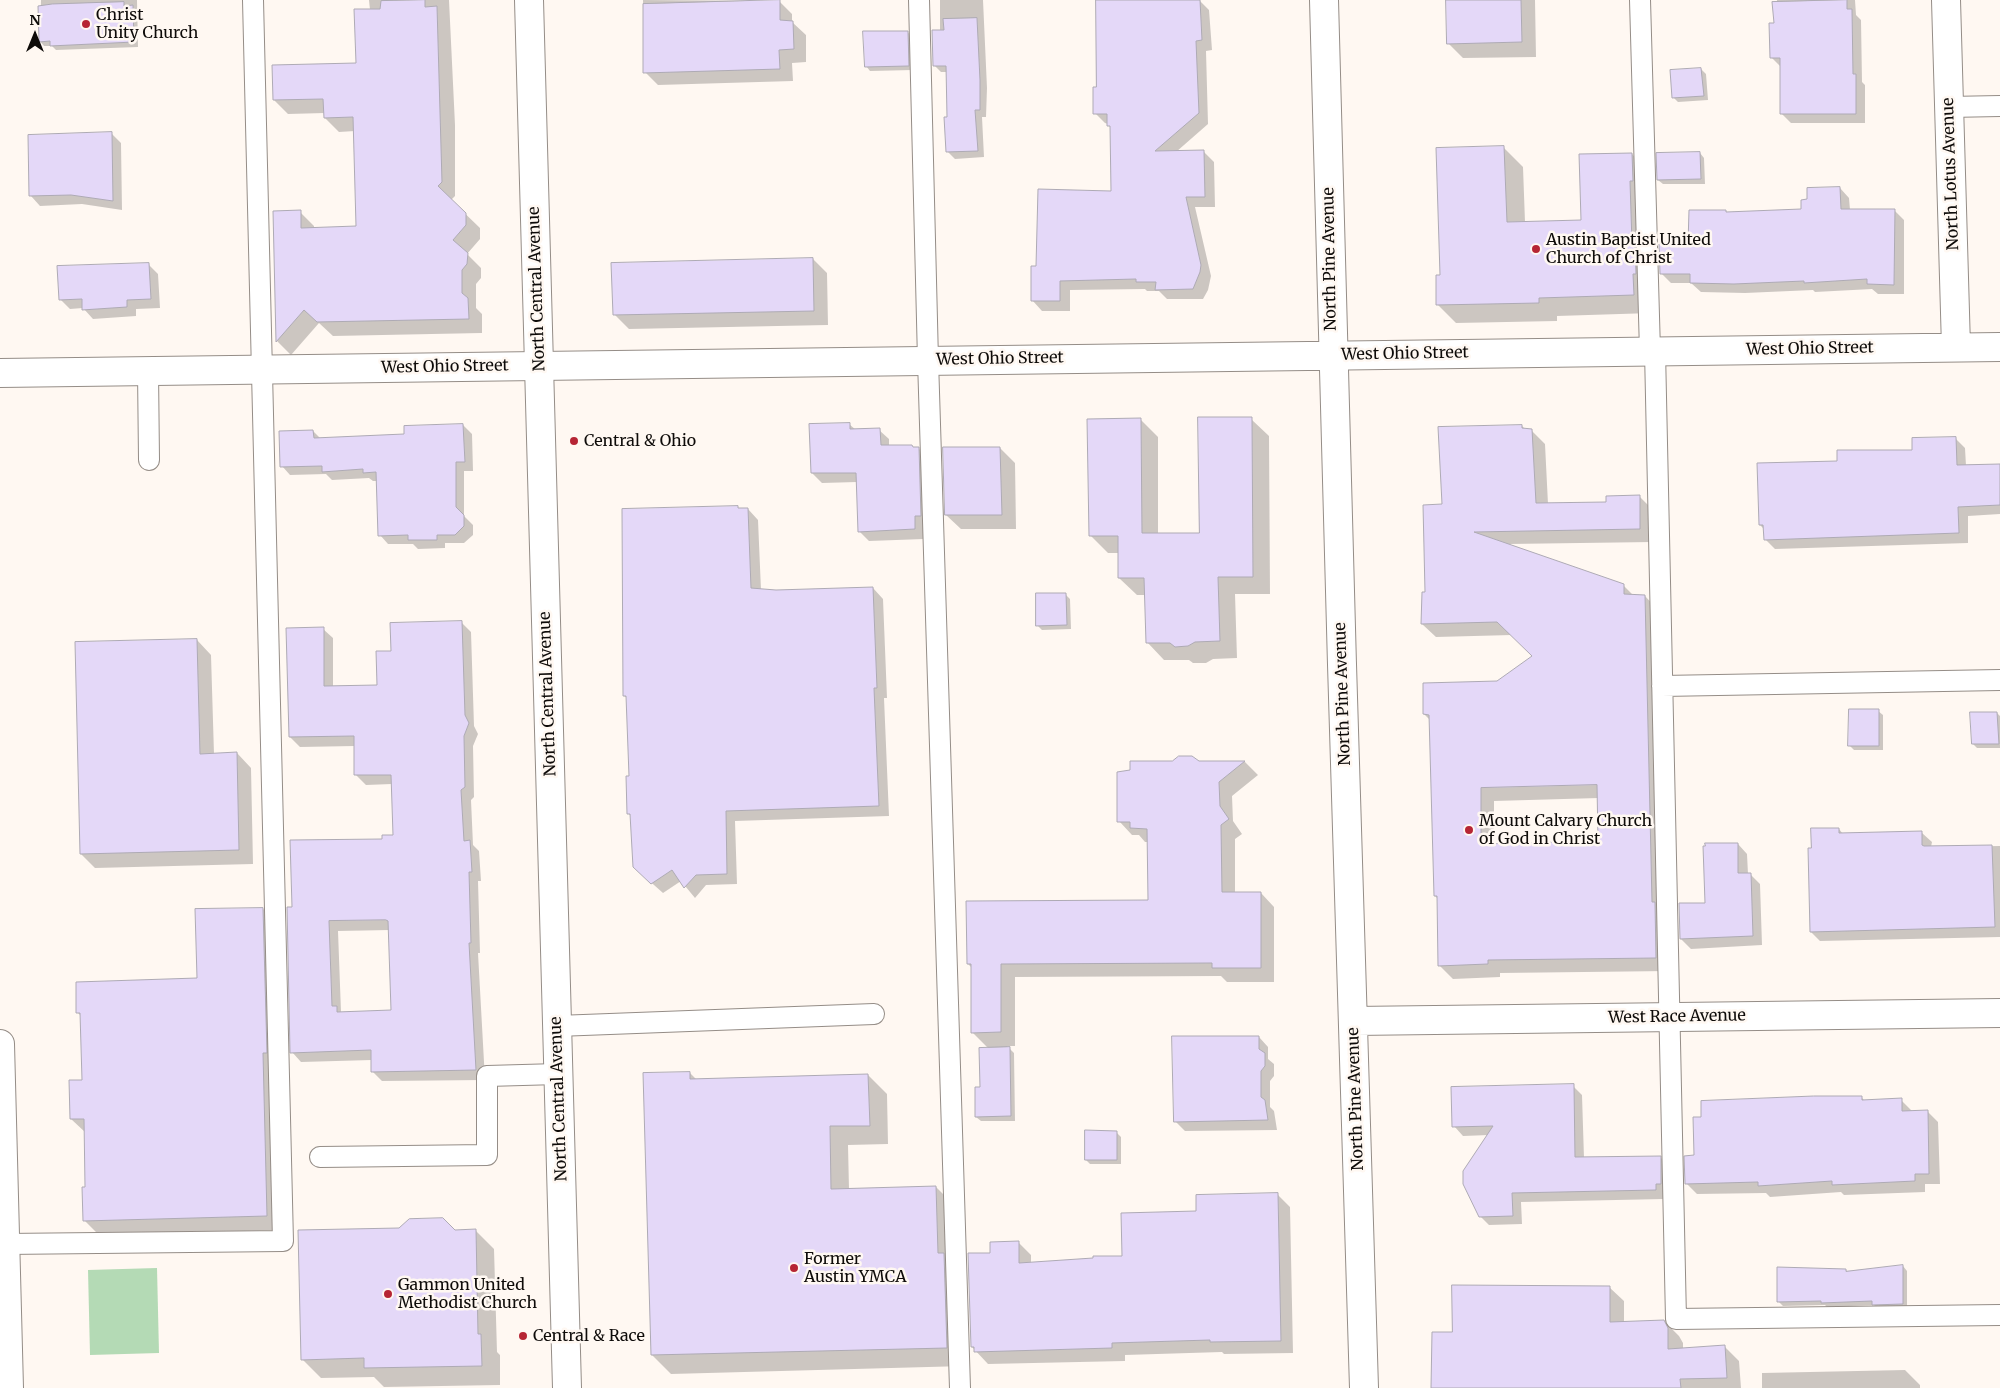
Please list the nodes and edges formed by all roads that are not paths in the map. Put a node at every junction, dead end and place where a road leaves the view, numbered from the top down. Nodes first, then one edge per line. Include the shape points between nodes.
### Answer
1 (253, 0) edge
2 (529, 0) edge
3 (919, 0) edge
4 (1324, 0) edge
5 (1640, 0) edge
6 (1946, 0) edge
7 (2000, 106) edge
8 (1949, 107) junction
9 (1956, 347) junction
10 (2000, 347) edge
11 (1652, 352) junction
12 (1332, 356) junction
13 (928, 360) junction
14 (539, 366) junction
15 (262, 369) junction
16 (148, 371) junction
17 (0, 373) edge
18 (149, 460) dead end
19 (2000, 680) edge
20 (1662, 686) junction
21 (2000, 1013) edge
22 (874, 1014) dead end
23 (1669, 1017) junction
24 (1354, 1021) junction
25 (557, 1026) junction
26 (0, 1044) edge
27 (558, 1074) junction
28 (320, 1157) dead end
29 (6, 1244) junction
30 (2000, 1315) edge
31 (9, 1388) edge
32 (567, 1388) edge
33 (960, 1388) edge
34 (1364, 1388) edge

1 - 15 lane
2 - 14 street, North Central Avenue
3 - 13 lane
4 - 12 street, North Pine Avenue
5 - 11 lane
6 - 8 street, North Lotus Avenue
7 - 8 lane
8 - 9 street, North Lotus Avenue
9 - 10 street, West Ohio Street
9 - 11 street, West Ohio Street
11 - 12 street, West Ohio Street
11 - 20 lane
12 - 13 street, West Ohio Street
12 - 24 street, North Pine Avenue
13 - 14 street, West Ohio Street
13 - 33 lane
14 - 15 street, West Ohio Street
14 - 25 street, North Central Avenue
15 - 16 street, West Ohio Street
15 - 29 lane via 283,1241
16 - 17 street, West Ohio Street
16 - 18 lane
19 - 20 lane
20 - 23 lane
21 - 23 street, West Race Avenue
22 - 25 lane
23 - 24 street, West Race Avenue
23 - 30 lane via 1676,1319
24 - 34 street, North Pine Avenue
25 - 27 street, North Central Avenue
26 - 29 street
27 - 28 lane via 487,1076 487,1156
27 - 32 street, North Central Avenue
29 - 31 street

